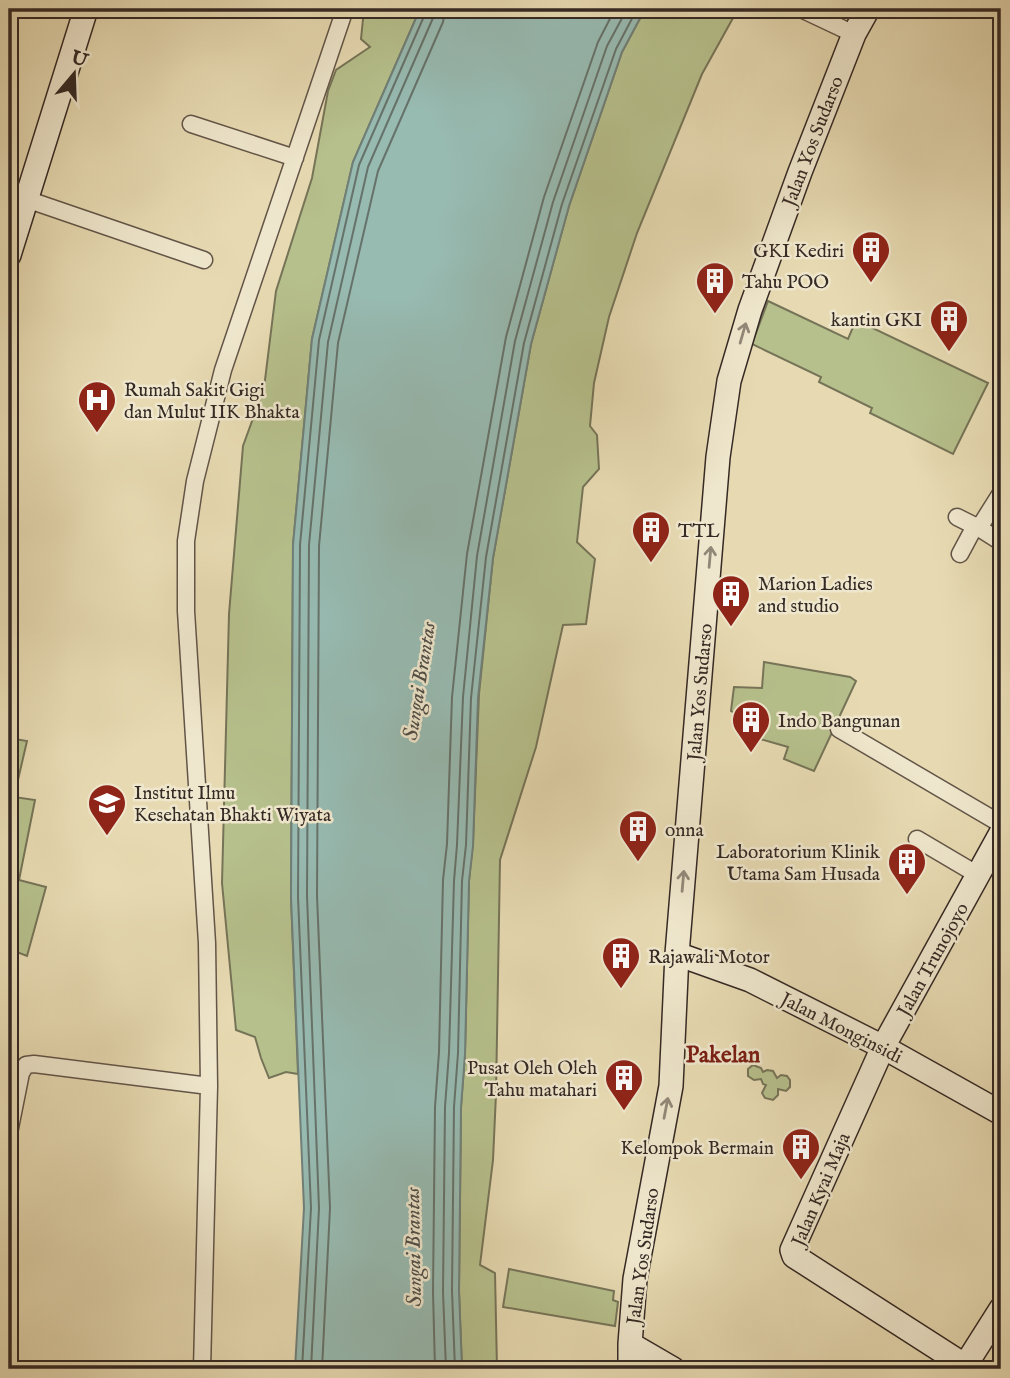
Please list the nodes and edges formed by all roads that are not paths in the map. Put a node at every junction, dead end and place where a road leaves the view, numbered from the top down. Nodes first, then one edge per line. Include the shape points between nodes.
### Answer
1 (86, 9) edge
2 (345, 9) edge
3 (868, 9) edge
4 (808, 12) edge
5 (854, 34) junction
6 (191, 124) dead end
7 (295, 158) junction
8 (26, 200) junction
9 (9, 255) edge
10 (204, 260) dead end
11 (1001, 493) edge
12 (957, 517) dead end
13 (977, 527) junction
14 (1001, 542) edge
15 (960, 554) dead end
16 (839, 729) dead end
17 (1001, 824) edge
18 (1001, 833) edge
19 (917, 839) dead end
20 (978, 875) junction
21 (677, 954) junction
22 (883, 1047) junction
23 (209, 1086) junction
24 (1001, 1113) edge
25 (9, 1133) edge
26 (1001, 1309) edge
27 (630, 1344) junction
28 (966, 1368) edge
29 (202, 1369) edge
30 (630, 1369) edge
31 (673, 1369) edge

1 - 8 main road
2 - 7 street
3 - 5 main road, Jalan Yos Sudarso
4 - 5 street
21 -> 5 main road, Jalan Yos Sudarso via 718,457 729,381 779,228
6 - 7 street
7 - 23 street via 223,370 195,481 186,541 186,611 207,943
8 - 9 main road
8 - 10 street
11 - 13 street
12 - 13 street
13 - 14 street
13 - 15 street
16 - 17 street
18 - 20 main road, Jalan Trunojoyo
19 - 20 street
20 - 22 main road, Jalan Trunojoyo
21 - 22 main road, Jalan Monginsidi via 750,980
27 -> 21 main road, Jalan Yos Sudarso via 635,1279 671,1086
22 - 24 main road, Jalan Monginsidi
22 - 28 main road, Jalan Kyai Maja via 792,1250 794,1256
23 - 25 street via 26,1065
23 - 29 street
26 - 28 main road
27 - 30 main road, Jalan Yos Sudarso
27 - 31 main road

